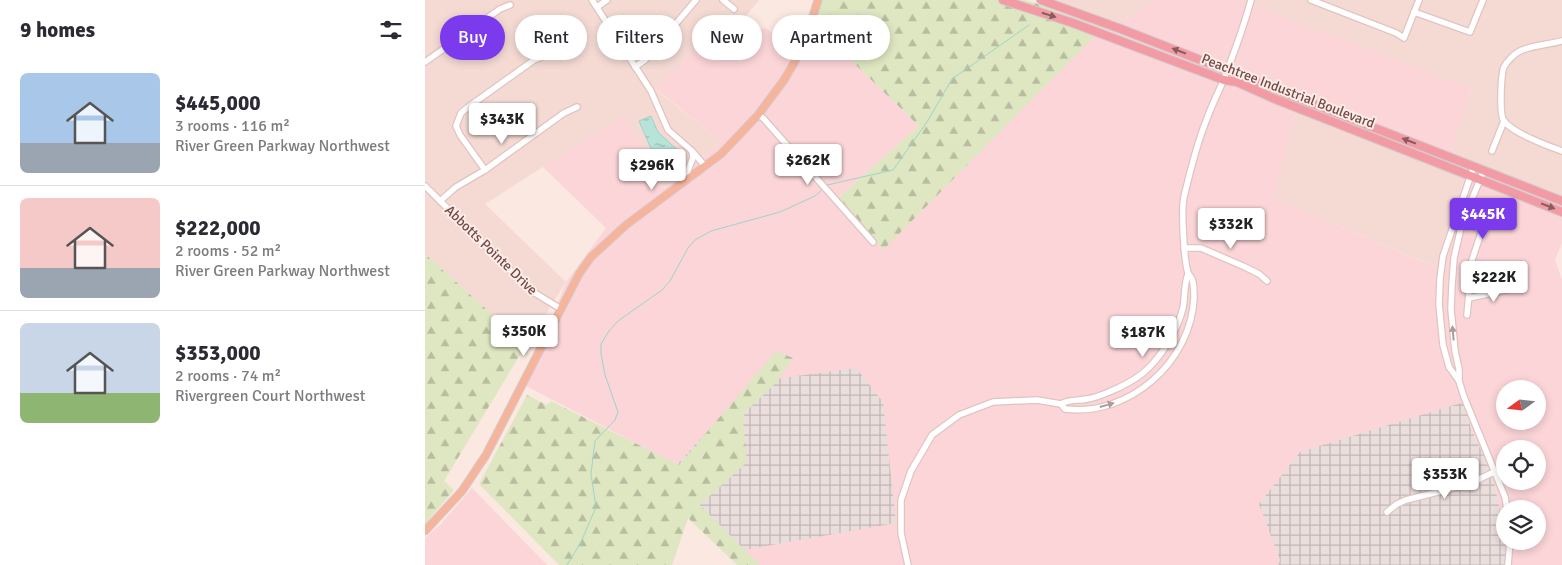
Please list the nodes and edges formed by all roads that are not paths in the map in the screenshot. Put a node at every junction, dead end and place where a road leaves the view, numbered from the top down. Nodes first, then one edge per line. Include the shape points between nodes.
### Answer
1 (592, 0) edge
2 (607, 0) edge
3 (696, 0) edge
4 (723, 0) edge
5 (818, 0) edge
6 (1003, 0) edge
7 (1041, 0) edge
8 (1251, 0) edge
9 (1311, 0) edge
10 (1419, 0) edge
11 (1483, 0) edge
12 (510, 5) dead end
13 (597, 7) junction
14 (734, 9) dead end
15 (1415, 12) junction
16 (1562, 42) edge
17 (534, 60) edge
18 (425, 62) edge
19 (635, 67) junction
20 (1227, 70) junction
21 (1224, 80) junction
22 (577, 107) dead end
23 (758, 115) junction
24 (1503, 121) junction
25 (692, 151) junction
26 (1492, 151) dead end
27 (1562, 151) edge
28 (705, 166) junction
29 (1473, 166) junction
30 (485, 170) junction
31 (1484, 170) junction
32 (1470, 176) junction
33 (684, 180) junction
34 (1479, 180) junction
35 (425, 186) edge
36 (440, 201) junction
37 (1562, 201) edge
38 (1562, 212) edge
39 (1509, 215) dead end
40 (1454, 220) junction
41 (1462, 222) junction
42 (1483, 230) junction
43 (873, 242) dead end
44 (1184, 248) junction
45 (1512, 270) dead end
46 (1188, 274) junction
47 (1491, 275) junction
48 (1470, 278) junction
49 (1267, 281) dead end
50 (1515, 288) dead end
51 (1496, 292) junction
52 (1469, 298) junction
53 (561, 309) junction
54 (1467, 315) dead end
55 (1459, 381) junction
56 (1061, 404) junction
57 (1494, 472) junction
58 (1505, 500) edge
59 (1387, 512) dead end
60 (425, 531) edge
61 (1509, 550) edge
62 (908, 565) edge
63 (1508, 565) edge

1 - 13 street
2 - 13 street
3 - 19 street via 645,60
4 - 14 street
5 - 23 main road via 795,63
6 -> 21 highway, Peachtree Industrial Boulevard
20 -> 7 highway, Peachtree Industrial Boulevard
8 - 20 street
9 - 15 street via 1404,38
10 - 15 street
11 - 15 street via 1470,32
12 - 18 street
13 - 19 street
16 - 24 street via 1522,50 1503,68
17 - 30 street via 461,114 456,126
19 - 25 street via 651,91 668,130
20 - 21 street
29 -> 20 highway, Peachtree Industrial Boulevard
21 - 32 highway, Peachtree Industrial Boulevard via 1237,82
21 - 44 street via 1206,120 1183,200
22 - 30 street
23 - 28 main road
23 - 43 street
24 - 26 street
24 - 27 street
25 - 28 street
25 - 33 street via 691,167
28 - 33 main road
29 - 31 highway, Peachtree Industrial Boulevard
29 - 32 street
30 - 36 street
31 - 34 street
31 - 37 highway, Peachtree Industrial Boulevard
32 - 34 highway, Peachtree Industrial Boulevard
32 - 40 street
33 - 53 main road via 591,257
34 -> 38 highway, Peachtree Industrial Boulevard
34 - 41 street
35 - 36 street, Abbotts Pointe Drive
36 - 53 street, Abbotts Pointe Drive via 530,290
39 - 42 street via 1488,211
40 - 41 street
40 - 55 street via 1443,256 1439,304 1443,345 1449,367
41 - 42 street
55 -> 41 street via 1451,309 1453,268
42 - 48 street via 1472,260
44 - 46 street
44 - 49 street via 1201,248 1259,274
45 - 47 street
46 - 56 street via 1182,310 1175,328 1150,366 1137,378 1107,393
56 -> 46 street via 1072,410 1106,406 1141,391 1159,375 1173,358 1192,316 1194,297 1192,279
47 - 48 street
47 - 51 street
48 - 52 street
50 - 51 street
51 - 52 street
52 - 54 street
53 - 60 main road via 486,455 462,491
55 - 57 street
56 - 62 street via 1037,400 993,402 959,415 932,435 911,471 901,500 901,533
57 - 58 street
57 - 59 street via 1469,484 1407,500
61 - 63 street

